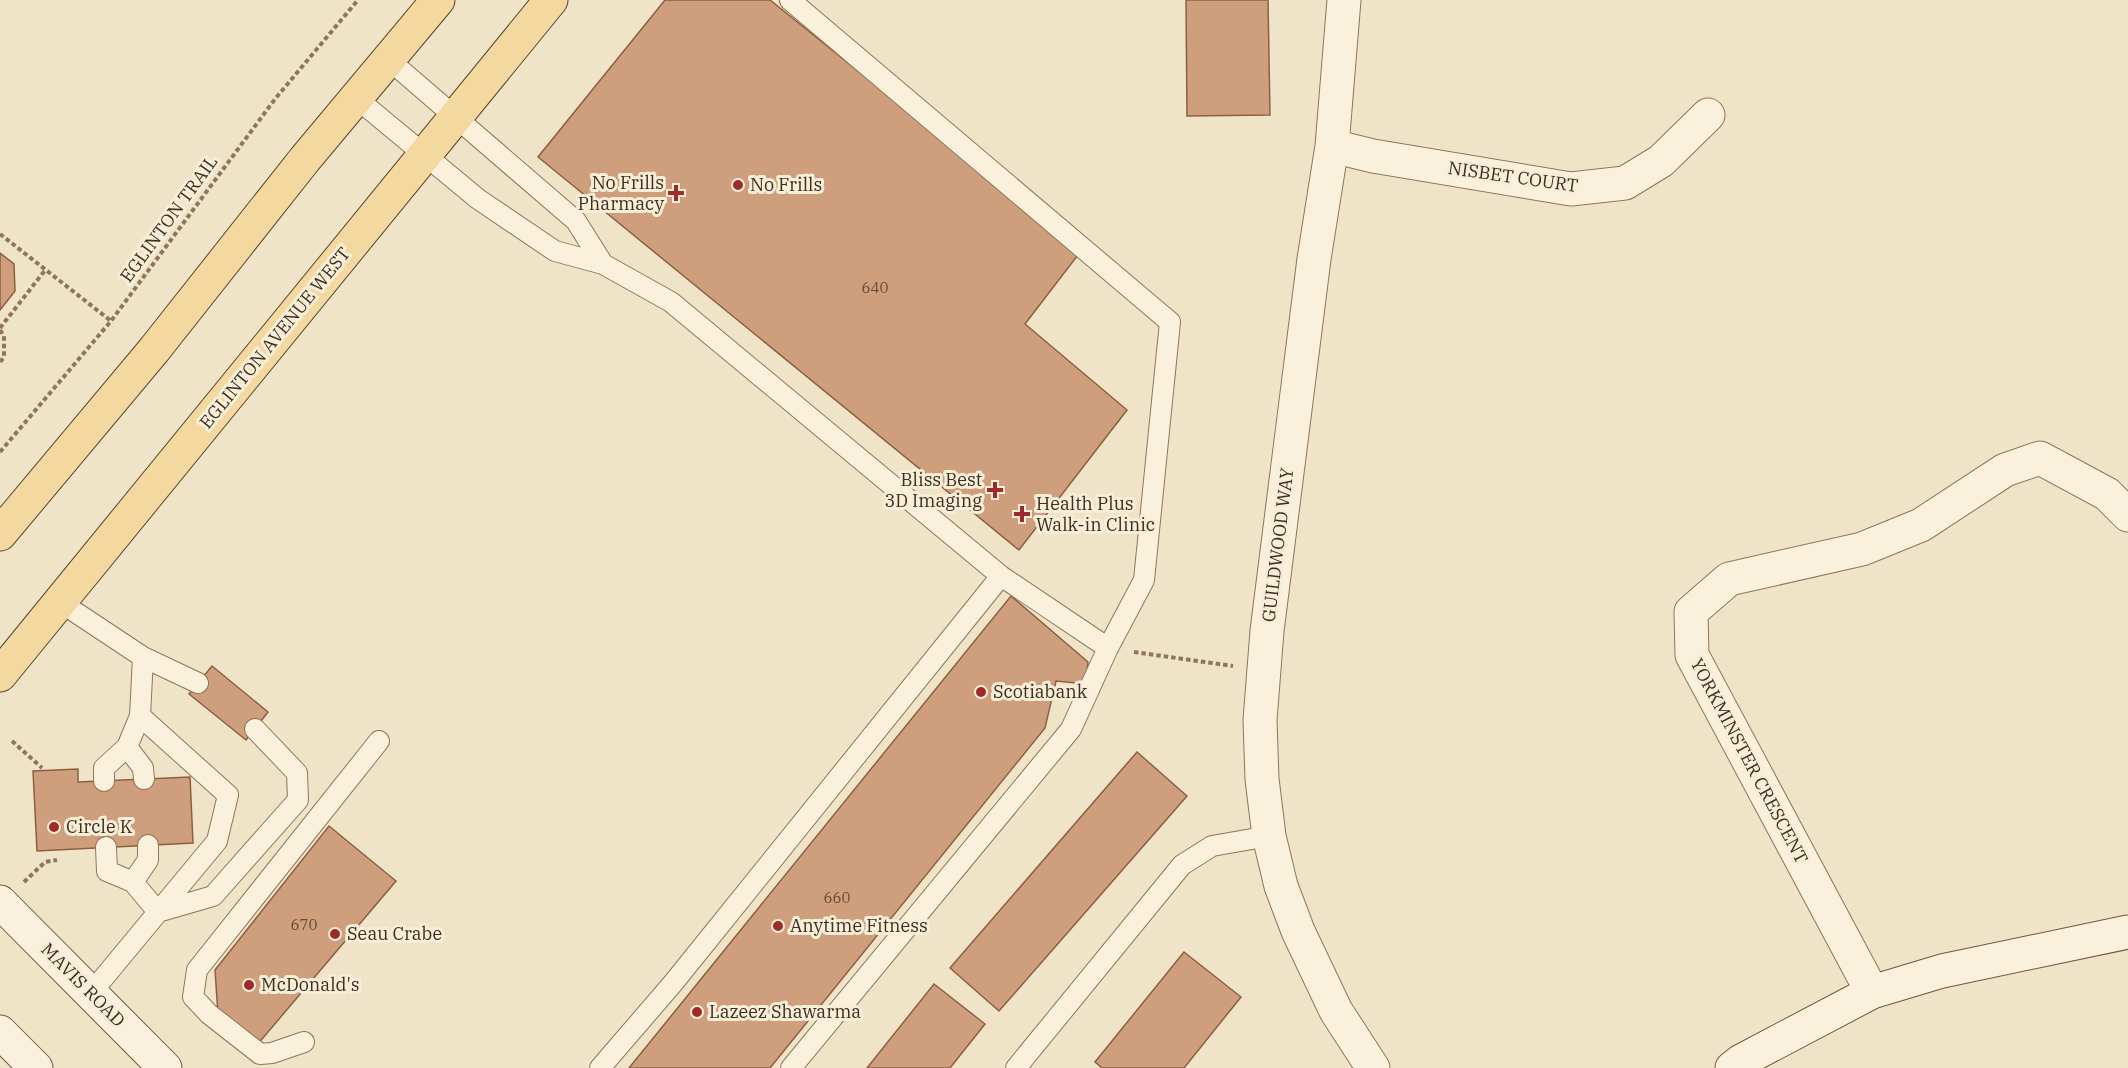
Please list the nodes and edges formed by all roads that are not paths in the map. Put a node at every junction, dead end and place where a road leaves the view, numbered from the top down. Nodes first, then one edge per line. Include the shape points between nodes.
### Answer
1 (438, 0) edge
2 (551, 0) edge
3 (790, 0) edge
4 (1344, 0) edge
5 (388, 59) junction
6 (356, 98) junction
7 (1708, 115) dead end
8 (456, 117) junction
9 (1332, 146) junction
10 (424, 155) junction
11 (603, 264) junction
12 (2128, 515) edge
13 (0, 534) edge
14 (1000, 576) junction
15 (60, 602) junction
16 (1108, 648) junction
17 (143, 657) junction
18 (0, 675) edge
19 (198, 683) dead end
20 (140, 716) junction
21 (255, 729) dead end
22 (379, 741) dead end
23 (127, 747) junction
24 (144, 779) dead end
25 (104, 781) dead end
26 (1269, 836) junction
27 (148, 845) dead end
28 (106, 847) dead end
29 (133, 882) junction
30 (9, 895) edge
31 (158, 912) junction
32 (2128, 932) edge
33 (1872, 992) junction
34 (91, 993) junction
35 (0, 1032) edge
36 (304, 1042) dead end
37 (36, 1068) edge
38 (165, 1068) edge
39 (600, 1068) edge
40 (791, 1068) edge
41 (1016, 1068) edge
42 (1373, 1068) edge
43 (1732, 1068) edge

1 - 5 main road
2 - 8 main road, EGLINTON AVENUE WEST
3 - 16 lane via 1170,322 1144,580
4 - 9 street, GUILDWOOD WAY
5 - 6 main road
5 - 8 lane
6 - 10 lane
6 - 13 main road
7 - 9 street, NISBET COURT via 1661,161 1625,183 1571,189
8 - 10 main road, EGLINTON AVENUE WEST
8 - 11 lane via 576,221
9 - 26 street, GUILDWOOD WAY via 1314,259 1263,672 1262,779
10 - 11 lane via 478,199 555,251
10 - 15 main road, EGLINTON AVENUE WEST
11 - 14 lane via 670,302
12 - 33 street, YORKMINSTER CRESCENT via 2108,494 2040,458 2005,470 1921,525 1862,549 1729,579 1691,612 1692,655
14 - 16 lane
14 - 39 lane
15 - 17 lane
15 - 18 main road, EGLINTON AVENUE WEST
16 - 40 lane via 1071,729
17 - 19 lane
17 - 20 lane
20 - 23 lane
20 - 31 lane via 228,795 217,841
21 - 31 lane via 297,773 298,800 213,896
22 - 36 lane via 197,970 193,997 261,1054
23 - 24 lane via 143,768
23 - 25 lane via 104,768
26 - 41 lane via 1212,846 1182,865
26 - 42 street, GUILDWOOD WAY via 1281,886 1298,931 1336,1011
27 - 29 lane via 148,860
28 - 29 lane via 107,871
29 - 31 lane
30 - 34 street, MAVIS ROAD
31 - 34 lane
32 - 33 street via 1942,970
33 - 43 street
34 - 38 street, MAVIS ROAD
35 - 37 street

